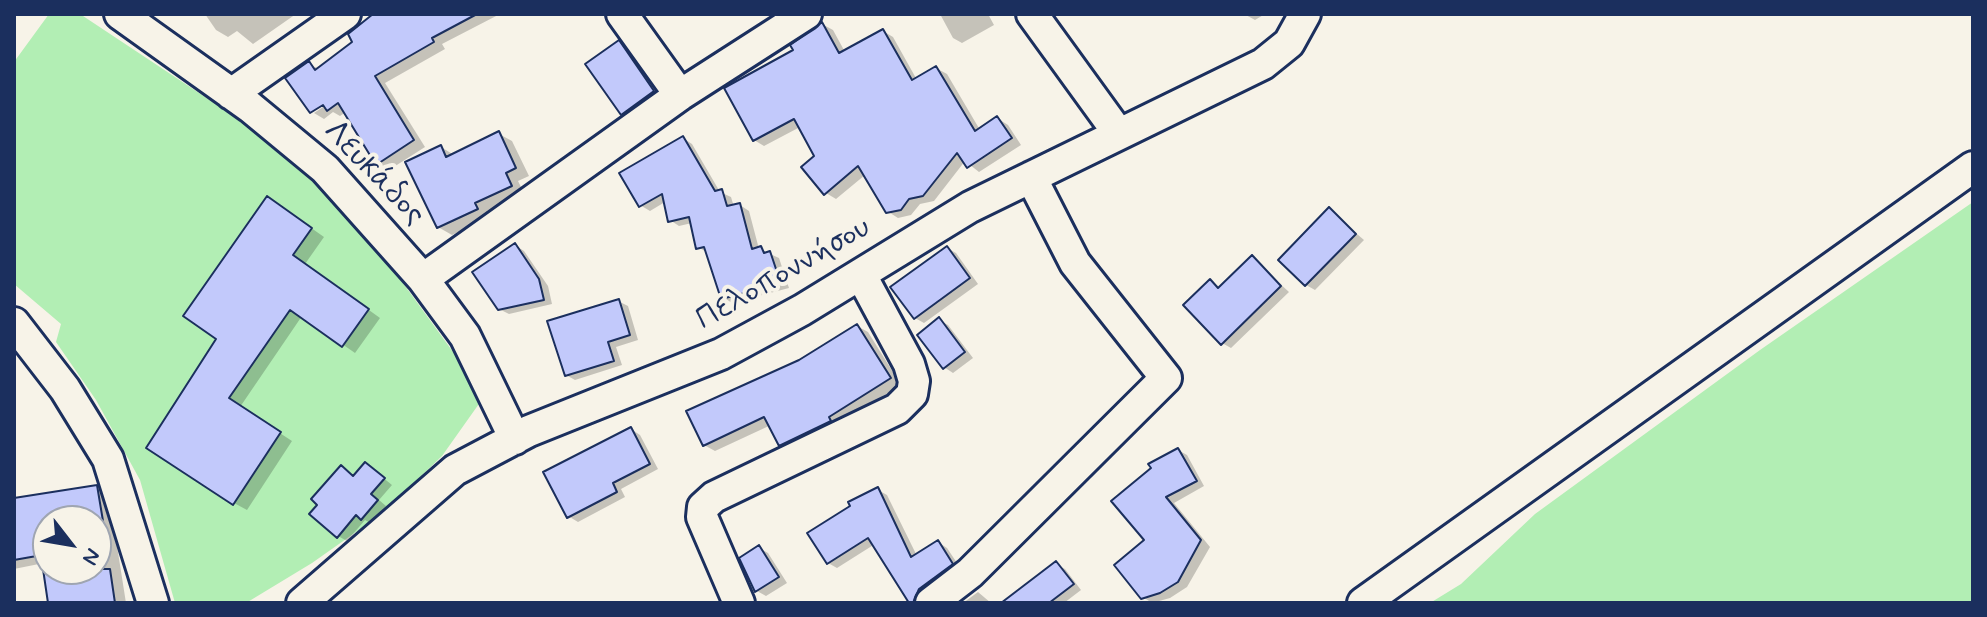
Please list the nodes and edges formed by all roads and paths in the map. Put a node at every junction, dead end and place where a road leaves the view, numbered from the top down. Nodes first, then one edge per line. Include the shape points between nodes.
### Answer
1 (120, 14) edge
2 (345, 14) edge
3 (622, 14) edge
4 (806, 14) edge
5 (1032, 14) edge
6 (1305, 14) edge
7 (231, 94) junction
8 (680, 95) junction
9 (1119, 134) junction
10 (1973, 167) edge
11 (1031, 177) junction
12 (861, 275) junction
13 (423, 279) junction
14 (18, 338) edge
15 (515, 439) junction
16 (153, 603) edge
17 (302, 603) edge
18 (739, 603) edge
19 (931, 603) edge
20 (1363, 603) edge

1 - 7 street, Λευκάδος
2 - 7 street
3 - 8 street
4 - 8 street
5 - 9 street
6 - 9 street, Πελοποννήσου via 1289,43 1263,64
7 - 13 street, Λευκάδος via 325,169
8 - 13 street
9 - 11 street, Πελοποννήσου
10 - 20 street
11 - 12 street, Πελοποννήσου via 946,221
11 - 19 street via 1075,263 1166,378 970,573
12 - 15 street, Πελοποννήσου via 694,366
12 - 18 street via 909,364 912,394 897,409 703,507 702,517
13 - 15 street, Λευκάδος via 465,336
14 - 16 street via 65,389 108,459
15 - 17 street, Πελοποννήσου via 442,479

